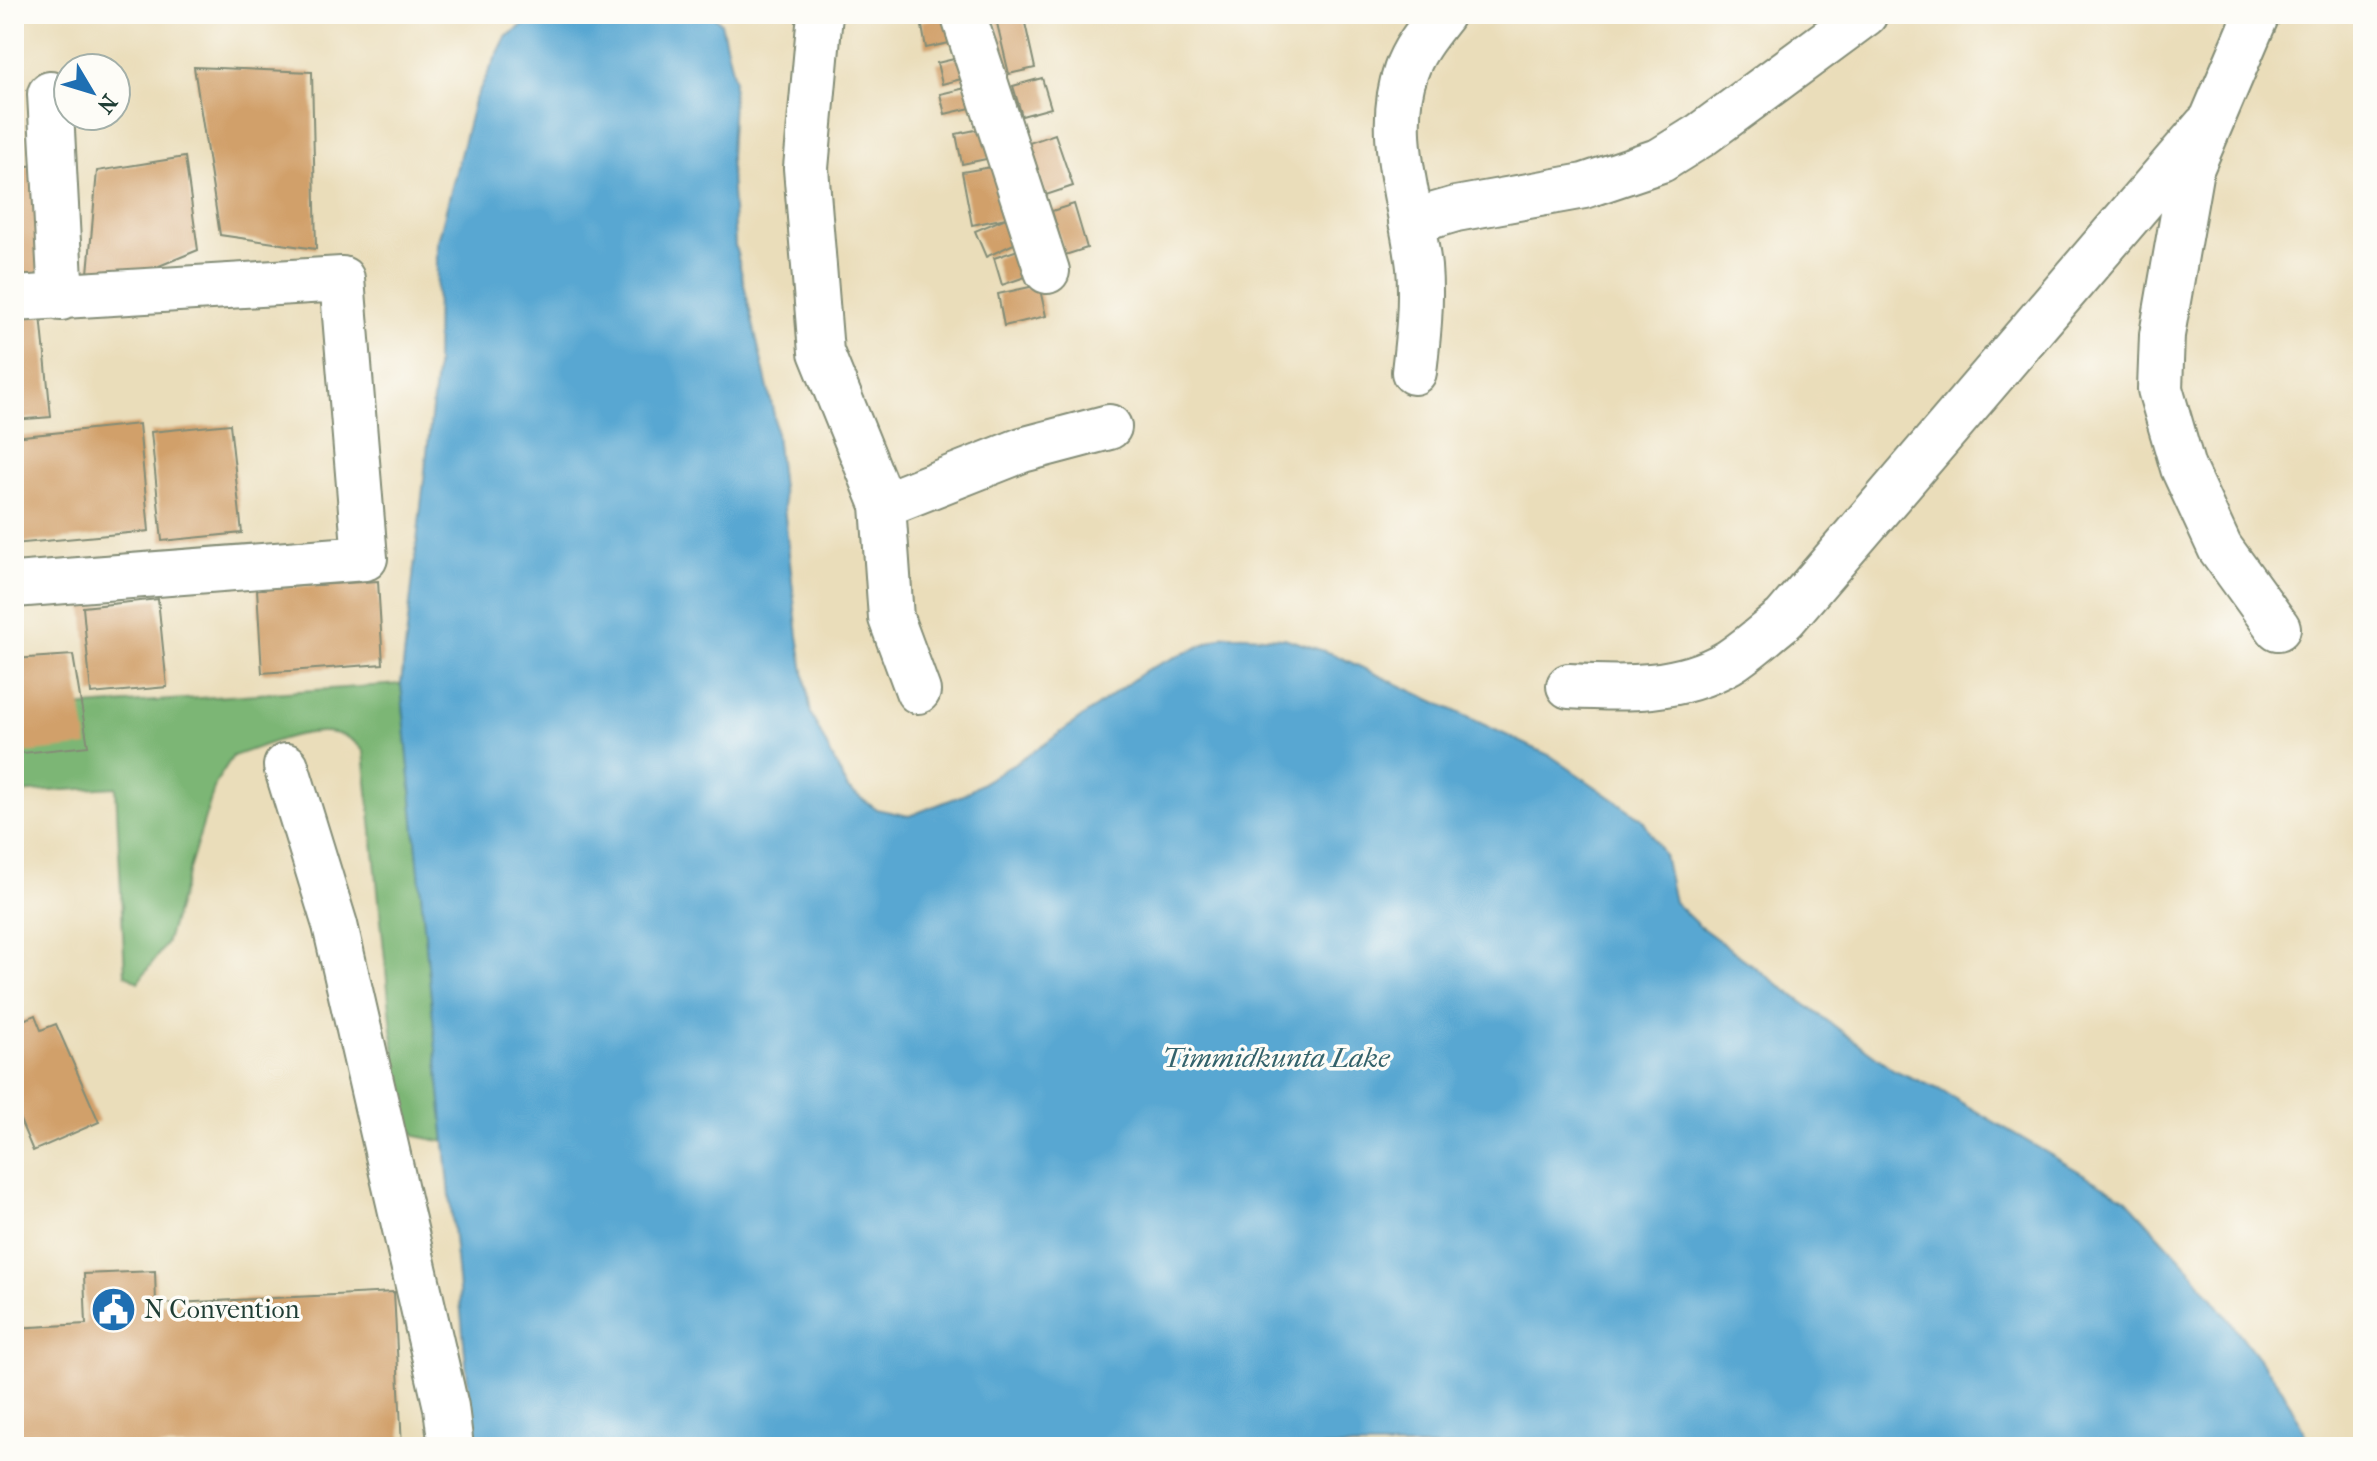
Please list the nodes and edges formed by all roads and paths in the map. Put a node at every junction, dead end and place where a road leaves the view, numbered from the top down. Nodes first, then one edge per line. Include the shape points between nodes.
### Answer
1 (820, 14) edge
2 (963, 14) edge
3 (1442, 14) edge
4 (1865, 14) edge
5 (2257, 14) edge
6 (50, 94) dead end
7 (2206, 126) junction
8 (1411, 222) junction
9 (1047, 271) dead end
10 (61, 298) junction
11 (14, 299) edge
12 (1414, 372) dead end
13 (1109, 427) dead end
14 (883, 505) junction
15 (14, 585) edge
16 (2278, 628) dead end
17 (1569, 686) dead end
18 (918, 691) dead end
19 (286, 766) dead end
20 (451, 1447) edge

1 - 14 street via 806,168 821,352
2 - 9 street
3 - 8 street via 1405,72 1400,104 1398,131
4 - 8 street via 1661,160 1584,186
5 - 7 street
6 - 10 street
7 - 16 street via 2191,169 2177,248 2162,335 2160,389 2183,468 2220,548
7 - 17 street via 1784,619 1728,662 1676,683 1633,690
8 - 12 street via 1419,269
10 - 11 street
10 - 15 street via 342,279 365,558
13 - 14 street via 1022,450
14 - 18 street via 891,618
19 - 20 street via 335,925

